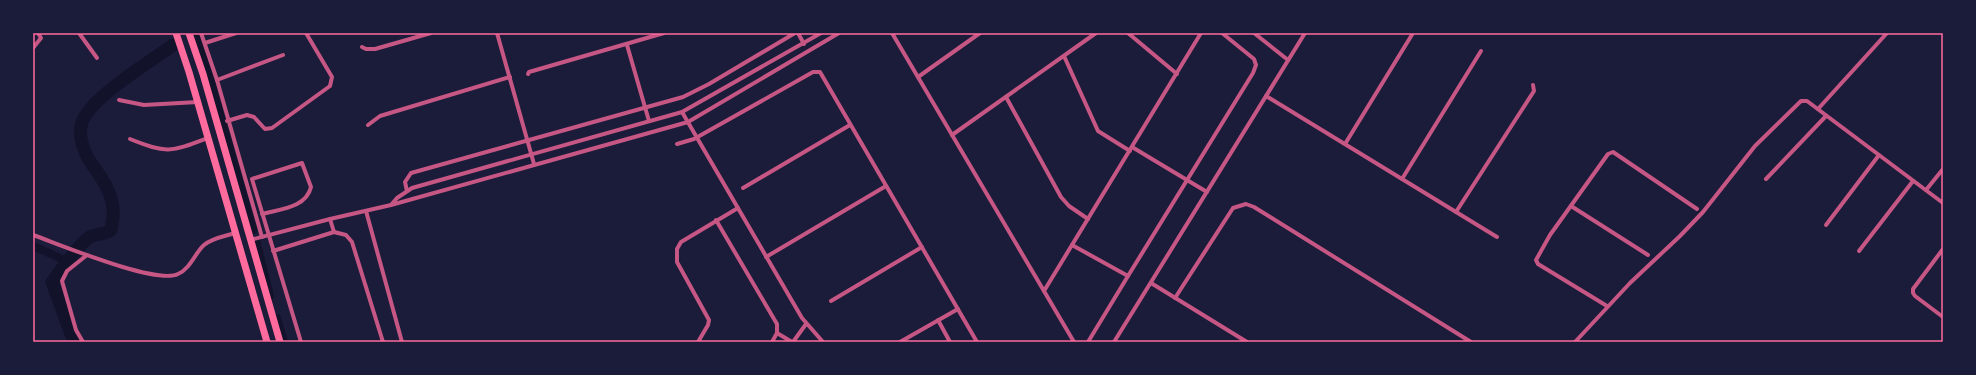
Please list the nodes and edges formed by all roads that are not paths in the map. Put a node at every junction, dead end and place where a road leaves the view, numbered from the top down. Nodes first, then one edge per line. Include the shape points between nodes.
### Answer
1 (38, 33) edge
2 (45, 33) edge
3 (79, 33) edge
4 (176, 33) edge
5 (189, 33) edge
6 (201, 33) edge
7 (236, 33) edge
8 (306, 33) edge
9 (431, 33) edge
10 (497, 33) edge
11 (664, 33) edge
12 (795, 33) edge
13 (798, 33) edge
14 (821, 33) edge
15 (839, 33) edge
16 (892, 33) edge
17 (980, 33) edge
18 (1096, 33) edge
19 (1128, 33) edge
20 (1202, 33) edge
21 (1222, 33) edge
22 (1254, 33) edge
23 (1305, 33) edge
24 (1413, 33) edge
25 (1887, 33) edge
26 (41, 38) junction
27 (205, 43) junction
28 (804, 44) junction
29 (627, 45) junction
30 (362, 47) dead end
31 (33, 48) edge
32 (1481, 51) dead end
33 (284, 55) dead end
34 (1064, 56) junction
35 (97, 58) dead end
36 (1288, 60) junction
37 (528, 74) dead end
38 (1177, 74) junction
39 (510, 77) junction
40 (918, 77) junction
41 (217, 80) junction
42 (1533, 85) dead end
43 (1266, 96) junction
44 (1006, 97) junction
45 (119, 100) dead end
46 (198, 102) junction
47 (646, 108) junction
48 (1818, 109) junction
49 (682, 112) junction
50 (1826, 116) junction
51 (649, 120) junction
52 (227, 121) junction
53 (688, 122) junction
54 (368, 125) dead end
55 (850, 125) junction
56 (952, 135) junction
57 (208, 138) junction
58 (697, 138) junction
59 (130, 139) dead end
60 (527, 141) junction
61 (677, 144) dead end
62 (1345, 144) junction
63 (1131, 149) junction
64 (531, 154) junction
65 (1879, 155) junction
66 (534, 164) junction
67 (1943, 170) edge
68 (1402, 179) junction
69 (1766, 179) dead end
70 (1188, 181) junction
71 (1914, 181) junction
72 (886, 186) junction
73 (743, 188) dead end
74 (255, 190) junction
75 (1926, 190) junction
76 (407, 191) junction
77 (248, 192) junction
78 (1207, 192) junction
79 (1943, 203) edge
80 (391, 205) junction
81 (1571, 206) junction
82 (738, 208) junction
83 (1697, 209) dead end
84 (366, 211) junction
85 (1456, 212) junction
86 (262, 214) junction
87 (330, 219) junction
88 (1088, 219) junction
89 (716, 220) junction
90 (1826, 225) dead end
91 (334, 232) junction
92 (235, 233) junction
93 (33, 235) edge
94 (268, 235) junction
95 (262, 237) junction
96 (1497, 237) dead end
97 (250, 240) junction
98 (1072, 245) junction
99 (922, 247) junction
100 (1943, 249) edge
101 (273, 251) junction
102 (1859, 251) dead end
103 (87, 255) junction
104 (1648, 255) dead end
105 (766, 257) junction
106 (1128, 276) junction
107 (1151, 283) junction
108 (1044, 291) junction
109 (1175, 298) junction
110 (831, 301) dead end
111 (1607, 306) junction
112 (958, 309) junction
113 (1943, 317) edge
114 (938, 320) junction
115 (806, 324) junction
116 (777, 333) junction
117 (83, 342) edge
118 (267, 342) edge
119 (280, 342) edge
120 (301, 342) edge
121 (383, 342) edge
122 (402, 342) edge
123 (698, 342) edge
124 (772, 342) edge
125 (792, 342) edge
126 (823, 342) edge
127 (900, 342) edge
128 (950, 342) edge
129 (977, 342) edge
130 (1074, 342) edge
131 (1088, 342) edge
132 (1114, 342) edge
133 (1247, 342) edge
134 (1472, 342) edge
135 (1575, 342) edge

1 - 26 street
2 - 26 street
3 - 35 street
4 - 46 main road
5 - 97 main road via 204,74
6 - 27 street
7 - 27 street
8 - 52 street via 332,77 330,86 272,128 265,129 254,117 247,115
9 - 30 street via 375,49
10 - 39 street
11 - 29 street
12 - 47 street via 697,91
13 - 28 street
14 - 28 street
15 - 53 street
16 - 40 street
17 - 40 street
18 - 34 street
19 - 38 street
20 - 38 street
21 - 70 street via 1254,59 1256,65
22 - 36 street
23 - 36 street
24 - 62 street
25 - 48 street
26 - 31 street
27 - 41 street
28 - 49 street
29 - 37 street
29 - 47 street
32 - 68 street
33 - 41 street
34 - 44 street
34 - 63 street via 1098,131
36 - 43 street
38 - 63 street
39 - 54 street via 380,116
39 - 60 street
40 - 56 street
41 - 52 street
42 - 85 street via 1534,91
43 - 62 street
43 - 78 street
44 - 56 street
44 - 88 street via 1061,197
45 - 46 street via 144,105
46 - 57 main road
47 - 51 street
47 - 60 street
48 - 50 street
48 - 111 street via 1804,100 1796,104 1755,146 1703,212
49 - 51 street
49 - 53 street
50 - 65 street
50 - 69 street
51 - 64 street
52 - 77 street
53 - 58 street
53 - 66 street
55 - 58 street via 820,72 817,71
55 - 72 street
55 - 73 street
56 - 108 street
57 - 59 street via 172,150 162,150
57 - 92 main road
58 - 61 street
58 - 82 street
60 - 64 street
60 - 76 street via 411,173 405,182
62 - 68 street
63 - 70 street
63 - 88 street
64 - 66 street
64 - 76 street
65 - 71 street
65 - 90 street
66 - 80 street
67 - 75 street
68 - 85 street
70 - 78 street
70 - 106 street
71 - 75 street
71 - 102 street
72 - 99 street
72 - 105 street
74 - 77 street
74 - 86 street
74 - 86 street via 252,180 302,163 310,184 310,191 302,202
75 - 79 street
76 - 80 street
77 - 95 street
78 - 107 street
80 - 84 street
81 - 83 street via 1608,154 1613,152
81 - 104 street
81 - 111 street via 1536,260 1538,264
82 - 89 street
82 - 105 street
84 - 87 street
84 - 122 street
85 - 96 street
86 - 94 street
87 - 91 street
87 - 94 street
88 - 98 street
89 - 116 street via 777,324
89 - 123 street via 681,242 676,256 709,320
91 - 101 street
91 - 121 street via 346,235 352,242
92 - 103 street via 205,244 184,271 173,276 121,267
92 - 118 main road
93 - 103 street
94 - 95 street
94 - 101 street
95 - 97 street
97 - 119 main road
98 - 106 street
98 - 108 street
99 - 110 street
99 - 112 street
100 - 113 street via 1913,289 1915,296
101 - 120 street
103 - 117 street via 67,271 62,281 76,330
105 - 115 street
106 - 131 street
107 - 109 street
107 - 132 street
108 - 130 street
109 - 133 street
109 - 134 street via 1233,208 1246,204
111 - 135 street
112 - 114 street
112 - 129 street
114 - 127 street
114 - 128 street
115 - 125 street
115 - 126 street
116 - 124 street
116 - 125 street

